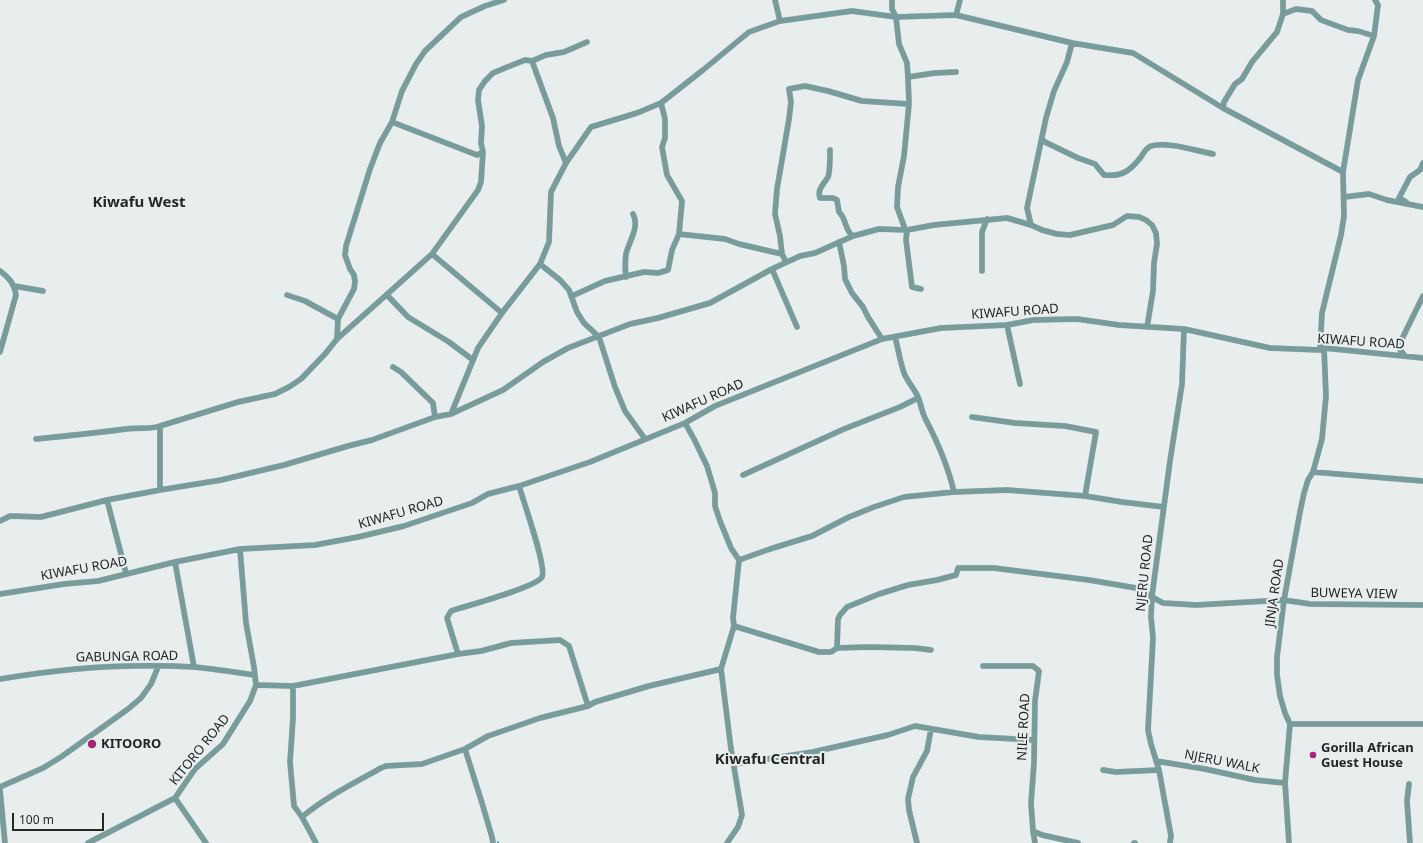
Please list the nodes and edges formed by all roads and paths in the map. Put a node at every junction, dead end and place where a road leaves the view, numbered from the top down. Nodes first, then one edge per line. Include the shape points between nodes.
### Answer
1 (504, 0) edge
2 (775, 0) edge
3 (892, 0) edge
4 (960, 0) edge
5 (1283, 0) edge
6 (1375, 0) edge
7 (1283, 14) junction
8 (956, 15) junction
9 (896, 17) junction
10 (780, 21) junction
11 (1374, 36) junction
12 (587, 42) dead end
13 (1072, 43) junction
14 (532, 61) junction
15 (956, 72) dead end
16 (908, 77) junction
17 (661, 102) junction
18 (909, 104) junction
19 (1223, 108) junction
20 (392, 122) junction
21 (1042, 139) junction
22 (830, 150) dead end
23 (483, 152) junction
24 (1213, 154) dead end
25 (566, 163) junction
26 (1423, 163) edge
27 (1343, 172) junction
28 (1344, 197) junction
29 (1409, 204) junction
30 (1423, 207) edge
31 (632, 214) dead end
32 (987, 219) junction
33 (1031, 225) junction
34 (906, 230) junction
35 (680, 234) junction
36 (853, 236) junction
37 (839, 242) junction
38 (432, 254) junction
39 (782, 254) junction
40 (786, 262) junction
41 (540, 264) junction
42 (772, 269) junction
43 (982, 270) dead end
44 (0, 271) edge
45 (626, 277) junction
46 (14, 286) junction
47 (921, 289) dead end
48 (43, 291) dead end
49 (287, 295) dead end
50 (387, 295) junction
51 (572, 296) junction
52 (1423, 296) edge
53 (502, 313) junction
54 (338, 319) junction
55 (1007, 325) junction
56 (797, 327) dead end
57 (1147, 327) junction
58 (1184, 329) junction
59 (599, 336) junction
60 (895, 337) junction
61 (337, 339) junction
62 (882, 339) junction
63 (1322, 349) junction
64 (0, 352) edge
65 (1405, 356) junction
66 (1423, 358) edge
67 (473, 360) junction
68 (393, 367) dead end
69 (1020, 384) dead end
70 (918, 398) junction
71 (451, 414) junction
72 (435, 417) junction
73 (972, 417) dead end
74 (685, 423) junction
75 (160, 426) junction
76 (646, 439) junction
77 (36, 440) dead end
78 (1313, 472) junction
79 (743, 475) dead end
80 (1423, 482) edge
81 (519, 486) junction
82 (160, 490) junction
83 (954, 492) junction
84 (1085, 496) junction
85 (107, 500) junction
86 (1164, 506) junction
87 (0, 521) edge
88 (240, 549) junction
89 (739, 560) junction
90 (175, 562) junction
91 (126, 574) junction
92 (0, 594) edge
93 (1152, 596) junction
94 (1284, 600) junction
95 (1423, 605) edge
96 (734, 626) junction
97 (837, 648) junction
98 (932, 650) dead end
99 (458, 654) junction
100 (983, 666) dead end
101 (158, 667) junction
102 (194, 667) junction
103 (721, 669) junction
104 (254, 675) junction
105 (0, 679) edge
106 (256, 686) junction
107 (293, 686) junction
108 (588, 706) junction
109 (1290, 724) junction
110 (1423, 724) edge
111 (931, 729) junction
112 (1034, 740) junction
113 (465, 749) junction
114 (1156, 761) junction
115 (734, 764) junction
116 (1103, 770) dead end
117 (1159, 770) junction
118 (1285, 783) junction
119 (1409, 784) dead end
120 (0, 789) edge
121 (175, 798) junction
122 (302, 817) junction
123 (1033, 831) junction
124 (5, 843) edge
125 (88, 843) edge
126 (206, 843) edge
127 (316, 843) edge
128 (492, 843) edge
129 (727, 843) edge
130 (917, 843) edge
131 (1036, 843) edge
132 (1078, 843) edge
133 (1170, 843) edge
134 (1289, 843) edge
135 (1410, 843) edge

1 - 20 street via 461,17 425,51 402,91
2 - 10 street
3 - 9 street
4 - 8 street
5 - 7 street
6 - 11 street, JINJA ROAD via 1378,5
7 - 11 street via 1296,9 1312,11 1321,20
7 - 19 street via 1277,32 1235,84
8 - 9 street
8 - 13 street
9 - 10 street via 852,12
9 - 16 street via 899,44 907,63
10 - 17 street via 750,32
11 - 27 street, JINJA ROAD via 1358,80
12 - 14 street
13 - 19 street via 1133,53
13 - 21 street via 1054,91
14 - 23 street via 525,60 493,73 479,90
14 - 25 street
15 - 16 street
16 - 18 street
17 - 25 street via 637,113 591,127
17 - 35 street via 665,119 665,138 662,147 667,175 682,201
18 - 34 street via 897,207
18 - 39 street via 862,101 805,86 789,89 789,119 777,189 776,214
19 - 27 street
20 - 23 street via 477,155
20 - 54 street via 370,169 346,246 345,255 355,282 354,289
21 - 24 street via 1066,153 1095,164 1104,174 1115,176 1126,172 1146,148 1153,145 1174,146
21 - 33 street via 1027,208
22 - 36 street via 828,176 819,195 820,198 837,200 839,212
23 - 38 street via 478,190
25 - 41 street via 552,192 549,242
26 - 29 street via 1420,170 1410,177 1399,198
27 - 28 street, JINJA ROAD
28 - 29 street via 1368,194
28 - 63 street, JINJA ROAD via 1341,235 1322,313
29 - 30 street
31 - 45 street via 636,225 626,254
32 - 33 street via 1007,218
32 - 34 street
32 - 43 street via 982,232
33 - 57 street via 1057,234 1070,234 1113,225 1128,216 1138,217 1152,225 1157,244
34 - 36 street via 879,229
34 - 47 street via 912,287
35 - 39 street via 725,239
35 - 45 street via 672,250 668,270
36 - 37 street
37 - 40 street
37 - 62 street via 845,279
38 - 50 street
38 - 53 street
39 - 40 street
40 - 42 street
41 - 51 street via 560,280
41 - 53 street
42 - 56 street
42 - 59 street via 710,303 630,324
44 - 46 street
45 - 51 street via 605,281
46 - 48 street
46 - 64 street via 16,295
49 - 54 street via 305,301
50 - 61 street
50 - 67 street via 408,317
51 - 59 street via 584,324
52 - 65 street via 1398,347
53 - 67 street via 478,348
54 - 61 street
55 - 57 street, KIWAFU ROAD via 1033,320 1077,319
55 - 60 street, KIWAFU ROAD via 941,328
55 - 69 street
57 - 58 street, KIWAFU ROAD
58 - 63 street, KIWAFU ROAD via 1270,348
58 - 86 street, NJERU ROAD via 1182,384
59 - 71 street via 568,348 503,390
59 - 76 street via 625,411
60 - 62 street, KIWAFU ROAD
60 - 70 street via 904,373
61 - 75 street via 301,378 275,394 238,402
62 - 74 street, KIWAFU ROAD via 715,406
63 - 65 street, KIWAFU ROAD
63 - 78 street, JINJA ROAD via 1326,396 1322,439
65 - 66 street, KIWAFU ROAD
67 - 71 street
68 - 72 street via 433,403
70 - 79 street
70 - 83 street via 950,472
71 - 72 street
72 - 82 street via 372,440 284,465 221,480
73 - 84 street via 1065,426 1096,432
74 - 76 street, KIWAFU ROAD
74 - 89 street via 707,466 720,521
75 - 77 street via 89,432
75 - 82 street
76 - 81 street, KIWAFU ROAD via 590,462
78 - 80 street
78 - 94 street, JINJA ROAD via 1304,493
81 - 88 street, KIWAFU ROAD via 488,494 472,503 404,526 358,537 315,546
81 - 99 street via 532,525 542,577 538,582 523,588 451,611 448,618
82 - 85 street
83 - 84 street via 1007,490
83 - 89 street via 904,497 850,517 812,536
84 - 86 street
85 - 87 street via 41,517 10,516
85 - 91 street
86 - 93 street, NJERU ROAD
88 - 90 street, KIWAFU ROAD
88 - 104 street via 246,623
89 - 96 street
90 - 91 street, KIWAFU ROAD
90 - 102 street
91 - 92 street, KIWAFU ROAD via 98,581
93 - 94 street, BUWEYA VIEW via 1163,603 1196,605
93 - 97 street, BUWEYA VIEW via 1136,588 1089,580 994,568 958,568 956,575 908,585 847,607 838,619
93 - 114 street, NJERU ROAD via 1153,638 1148,730
94 - 95 street, BUWEYA VIEW via 1341,606
94 - 109 street, JINJA ROAD via 1277,676 1280,696
96 - 97 street via 819,652 831,652
96 - 103 street
97 - 98 street
99 - 107 street
99 - 108 street via 511,643 552,640 565,642 569,646
100 - 112 street, NILE ROAD via 1033,666 1038,669 1040,674 1035,701
101 - 102 street, GABUNGA ROAD
101 - 105 street, GABUNGA ROAD via 75,668
101 - 120 street via 151,684 141,698 61,757
102 - 104 street, GABUNGA ROAD
103 - 108 street via 649,686
103 - 115 street
104 - 106 street
106 - 107 street
106 - 121 street, KITORO ROAD via 241,717 223,744 195,769
107 - 122 street via 290,762 294,806
108 - 113 street via 540,718 488,736
109 - 110 street
109 - 118 street, JINJA ROAD
111 - 112 street via 979,737
111 - 115 street via 915,726 826,749
111 - 130 street via 927,751 913,777 908,799
112 - 123 street, NILE ROAD
113 - 122 street via 422,764 381,768 312,808
113 - 128 street
114 - 117 street, NJERU ROAD
114 - 118 street, NJERU WALK via 1255,780
115 - 129 street via 742,815 738,827
116 - 117 street
117 - 133 street, NJERU ROAD via 1171,836
118 - 134 street, JINJA ROAD
119 - 135 street via 1407,801
120 - 124 street
121 - 125 street, KITORO ROAD
121 - 126 street
122 - 127 street
123 - 131 street, NILE ROAD
123 - 132 street

